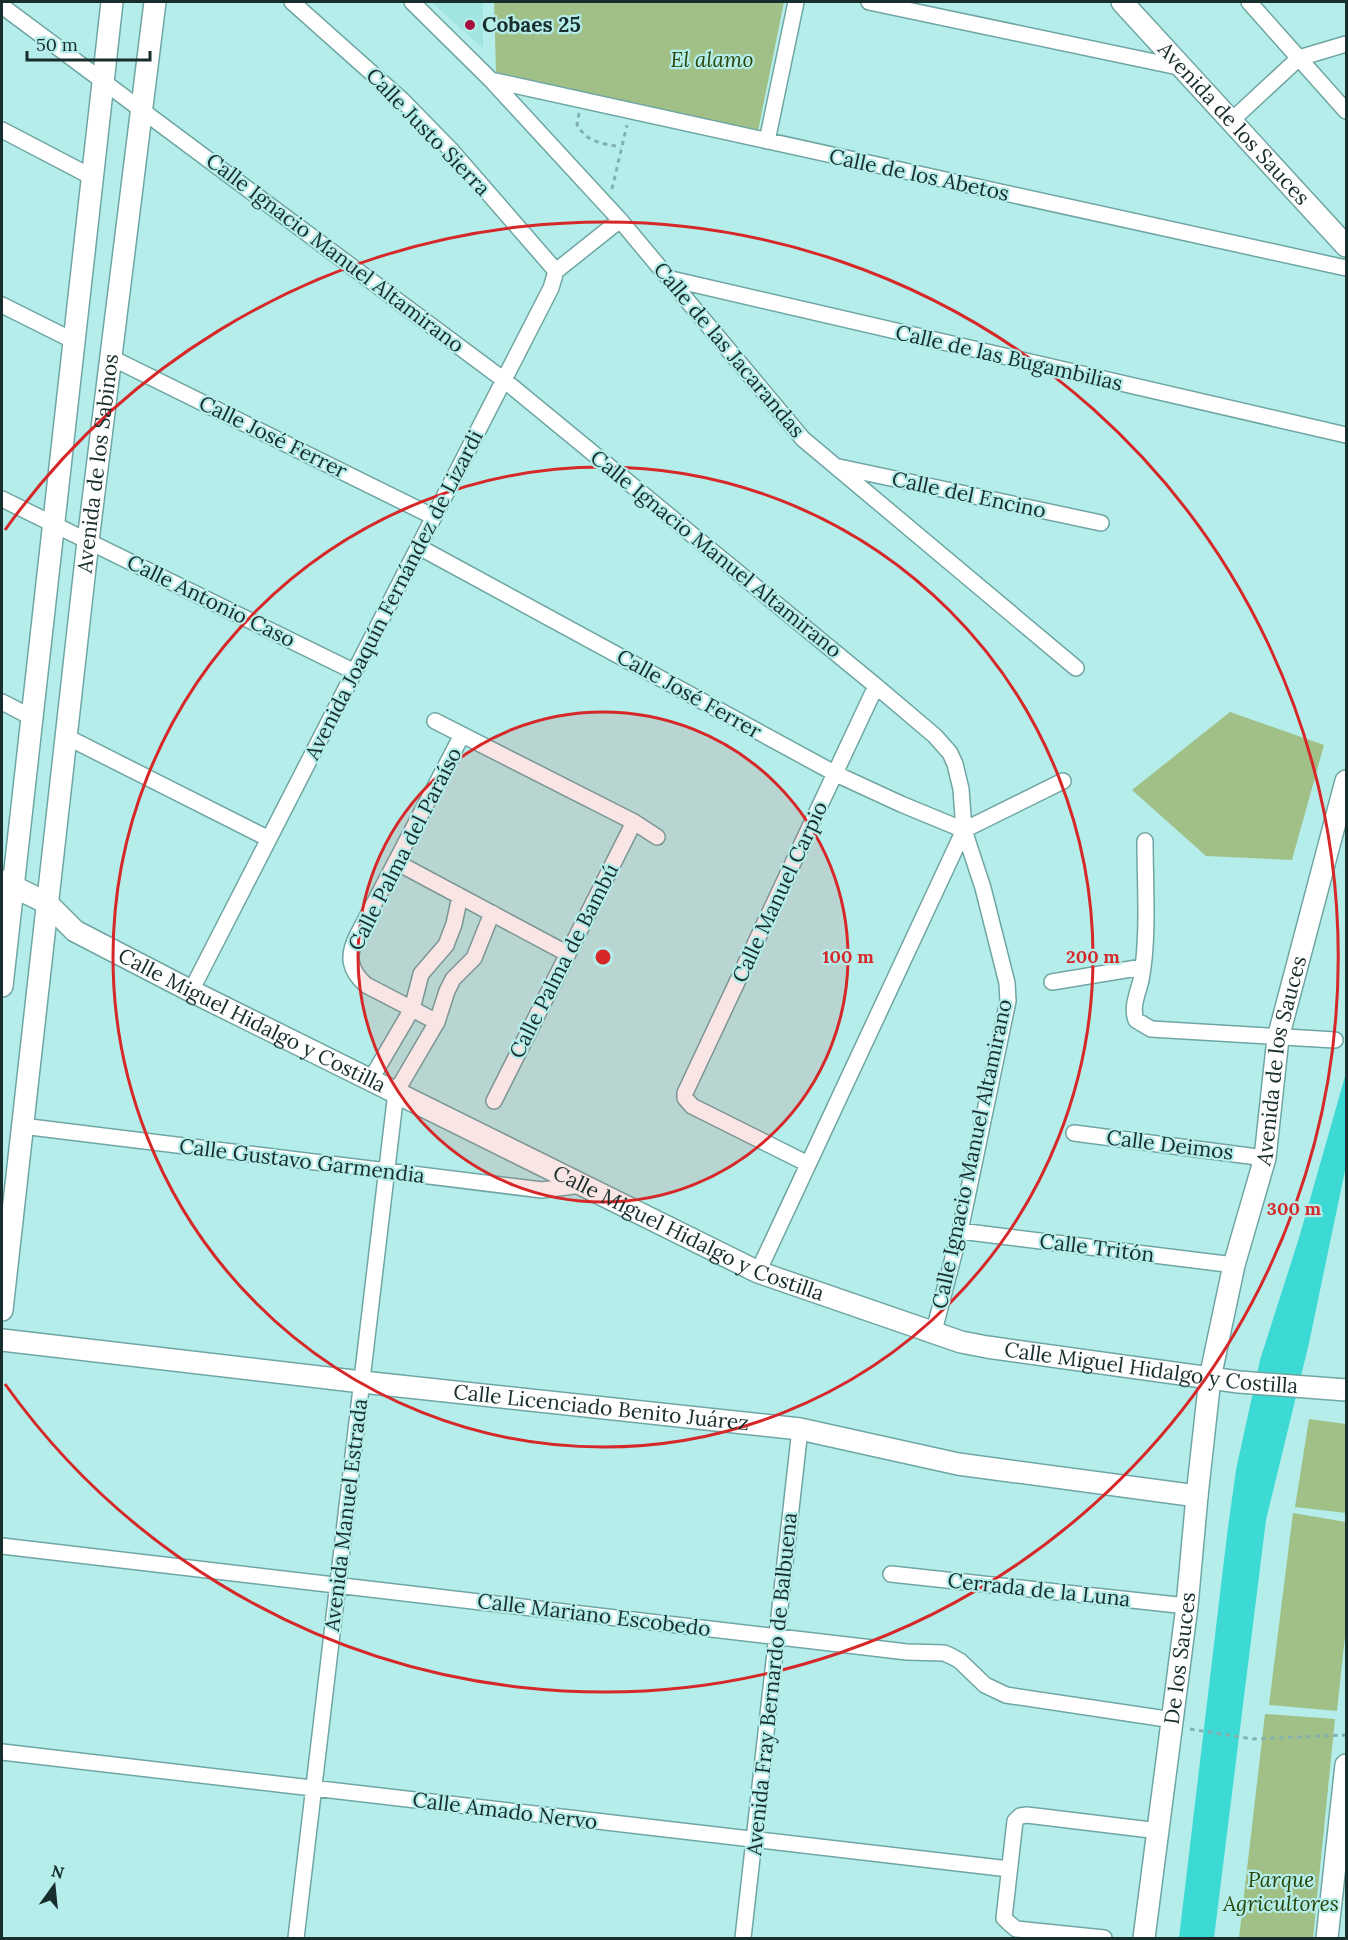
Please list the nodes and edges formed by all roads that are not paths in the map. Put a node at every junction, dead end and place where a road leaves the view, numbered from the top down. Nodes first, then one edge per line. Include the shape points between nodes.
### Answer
1 (112, 2) edge
2 (155, 2) edge
3 (292, 2) edge
4 (412, 2) edge
5 (796, 2) edge
6 (869, 2) edge
7 (1122, 2) edge
8 (1249, 2) edge
9 (2, 6) edge
10 (1347, 44) edge
11 (1299, 58) junction
12 (1185, 68) junction
13 (491, 80) junction
14 (103, 81) junction
15 (142, 109) junction
16 (1347, 111) edge
17 (1231, 121) junction
18 (2, 130) edge
19 (766, 141) junction
20 (92, 177) junction
21 (620, 220) junction
22 (1347, 246) edge
23 (1347, 268) edge
24 (556, 271) junction
25 (671, 279) junction
26 (2, 305) edge
27 (74, 341) junction
28 (112, 358) junction
29 (504, 380) junction
30 (1347, 435) edge
31 (836, 466) junction
32 (2, 499) edge
33 (434, 517) junction
34 (1101, 523) dead end
35 (52, 524) junction
36 (88, 541) junction
37 (419, 547) junction
38 (1076, 668) dead end
39 (355, 672) junction
40 (876, 686) junction
41 (2, 702) edge
42 (31, 717) junction
43 (435, 721) dead end
44 (462, 735) junction
45 (66, 736) junction
46 (836, 774) junction
47 (1063, 781) dead end
48 (1347, 781) edge
49 (634, 822) junction
50 (964, 830) junction
51 (657, 837) dead end
52 (269, 839) junction
53 (1145, 841) dead end
54 (396, 862) junction
55 (7, 883) edge
56 (460, 896) junction
57 (47, 903) junction
58 (492, 913) junction
59 (5, 918) edge
60 (44, 927) junction
61 (75, 932) junction
62 (568, 954) junction
63 (1143, 967) junction
64 (1052, 982) dead end
65 (2, 986) edge
66 (191, 991) junction
67 (412, 1009) junction
68 (437, 1022) junction
69 (1278, 1038) junction
70 (1335, 1040) dead end
71 (371, 1079) junction
72 (396, 1092) junction
73 (494, 1101) dead end
74 (22, 1126) junction
75 (1074, 1133) dead end
76 (1265, 1158) junction
77 (808, 1164) junction
78 (387, 1172) junction
79 (582, 1185) junction
80 (960, 1231) junction
81 (1234, 1265) junction
82 (758, 1272) junction
83 (2, 1310) edge
84 (934, 1331) junction
85 (2, 1340) edge
86 (1210, 1378) junction
87 (362, 1382) junction
88 (1347, 1390) edge
89 (800, 1429) junction
90 (1197, 1496) junction
91 (2, 1546) edge
92 (891, 1574) dead end
93 (338, 1585) junction
94 (1187, 1606) junction
95 (777, 1636) junction
96 (1173, 1720) junction
97 (2, 1752) edge
98 (1347, 1765) edge
99 (314, 1789) junction
100 (1159, 1831) junction
101 (754, 1840) junction
102 (1343, 1844) edge
103 (1009, 1869) junction
104 (296, 1938) edge
105 (743, 1938) edge
106 (1104, 1938) edge
107 (1144, 1938) edge
108 (1327, 1938) edge

1 - 14 main road, Avenida de los Sabinos
2 - 15 main road, Avenida de los Sabinos
3 - 24 street, Calle Justo Sierra via 402,100
4 - 13 street, Calle de las Jacarandas
5 - 19 street
6 - 12 street
7 - 12 main road, Avenida de los Sauces
8 - 11 street
9 - 14 street, Calle Ignacio Manuel Altamirano
10 - 11 street
11 - 16 street
11 - 17 street
12 - 17 main road, Avenida de los Sauces
13 - 19 street, Calle de los Abetos
13 - 21 street, Calle de las Jacarandas
14 - 15 street, Calle Ignacio Manuel Altamirano
14 - 20 main road, Avenida de los Sabinos
15 - 28 main road, Avenida de los Sabinos
15 - 29 street, Calle Ignacio Manuel Altamirano
17 - 22 main road, Avenida de los Sauces
18 - 20 street
19 - 23 street, Calle de los Abetos
20 - 27 main road, Avenida de los Sabinos
21 - 24 street
21 - 25 street, Calle de las Jacarandas
24 - 29 street, Avenida Joaquín Fernández de Lizardi
25 - 30 street, Calle de las Bugambilias
25 - 31 street, Calle de las Jacarandas via 803,439
26 - 27 street
27 - 35 main road, Avenida de los Sabinos
28 - 33 street, Calle José Ferrer
28 - 36 main road, Avenida de los Sabinos
29 - 33 street, Avenida Joaquín Fernández de Lizardi
29 - 40 street, Calle Ignacio Manuel Altamirano
31 - 34 street, Calle del Encino
31 - 38 street, Calle de las Jacarandas
32 - 35 street, Calle Antonio Caso
33 - 37 street, Avenida Joaquín Fernández de Lizardi
35 - 36 street, Calle Antonio Caso
35 - 42 main road, Avenida de los Sabinos
36 - 39 street, Calle Antonio Caso
36 - 45 main road, Avenida de los Sabinos
37 - 39 street, Avenida Joaquín Fernández de Lizardi
37 - 46 street, Calle José Ferrer
39 - 52 street, Avenida Joaquín Fernández de Lizardi
40 - 46 street, Calle Manuel Carpio
40 - 50 street, Calle Ignacio Manuel Altamirano via 950,753 958,776
41 - 42 street
42 - 55 main road, Avenida de los Sabinos
43 - 44 street
44 - 49 street
44 - 54 street, Calle Palma del Paraíso
45 - 52 street
45 - 57 main road, Avenida de los Sabinos
46 - 50 street, Calle José Ferrer
46 - 77 street, Calle Manuel Carpio via 685,1093 692,1106
47 - 50 street
48 - 69 main road, Avenida de los Sauces
49 - 51 street
49 - 62 street, Calle Palma de Bambú
50 - 77 street
50 - 80 street, Calle Ignacio Manuel Altamirano via 983,888 1008,1001
52 - 66 street, Avenida Joaquín Fernández de Lizardi
53 - 63 street
54 - 56 street
54 - 67 street, Calle Palma del Paraíso via 357,936 350,961 356,976 366,985
55 - 57 main road, Calle Miguel Hidalgo y Costilla
55 - 59 main road, Avenida de los Sabinos
56 - 58 street
56 - 67 street via 450,935 421,974
57 - 60 main road, Avenida de los Sabinos
57 - 61 main road, Calle Miguel Hidalgo y Costilla
58 - 62 street
58 - 68 street via 474,958 450,985
59 - 60 main road, Calle Miguel Hidalgo y Costilla
59 - 65 main road, Avenida de los Sabinos
60 - 61 main road, Calle Miguel Hidalgo y Costilla
60 - 74 main road, Avenida de los Sabinos
61 - 66 main road, Calle Miguel Hidalgo y Costilla
62 - 73 street, Calle Palma de Bambú
63 - 64 street
63 - 69 street via 1134,1011 1144,1027
66 - 71 main road, Calle Miguel Hidalgo y Costilla
67 - 68 street, Calle Palma del Paraíso
67 - 71 street
68 - 72 street
69 - 70 street
69 - 76 main road, Avenida de los Sauces
71 - 72 main road, Calle Miguel Hidalgo y Costilla
72 - 78 street, Avenida Manuel Estrada
72 - 79 main road, Calle Miguel Hidalgo y Costilla
74 - 78 street, Calle Gustavo Garmendia
74 - 83 main road, Avenida de los Sabinos
75 - 76 street, Calle Deimos
76 - 81 main road, Avenida de los Sauces
77 - 82 street
78 - 79 street, Calle Gustavo Garmendia via 542,1190
78 - 87 street, Avenida Manuel Estrada
79 - 82 main road, Calle Miguel Hidalgo y Costilla
80 - 81 street, Calle Tritón
80 - 84 street, Calle Ignacio Manuel Altamirano
81 - 86 main road, Avenida de los Sauces
82 - 84 main road, Calle Miguel Hidalgo y Costilla
84 - 86 main road, Calle Miguel Hidalgo y Costilla via 987,1347
85 - 87 main road, Calle Licenciado Benito Juárez
86 - 88 main road, Calle Miguel Hidalgo y Costilla
86 - 90 main road, De los Sauces
87 - 89 main road, Calle Licenciado Benito Juárez
87 - 93 street, Avenida Manuel Estrada
89 - 90 main road, Calle Licenciado Benito Juárez via 958,1464
89 - 95 street, Avenida Fray Bernardo de Balbuena
90 - 94 main road, De los Sauces
91 - 93 street, Calle Mariano Escobedo
92 - 94 street, Cerrada de la Luna
93 - 95 street, Calle Mariano Escobedo
93 - 99 street, Avenida Manuel Estrada
94 - 96 main road, De los Sauces
95 - 96 street, Calle Mariano Escobedo via 907,1653 944,1653 1006,1695
95 - 101 street, Avenida Fray Bernardo de Balbuena
96 - 100 main road, De los Sauces
97 - 99 street, Calle Amado Nervo
98 - 102 main road
99 - 101 street, Calle Amado Nervo
99 - 104 street, Avenida Manuel Estrada
100 - 103 street via 1020,1816 1015,1821
100 - 107 main road, De los Sauces
101 - 103 street, Calle Amado Nervo
101 - 105 street, Avenida Fray Bernardo de Balbuena
102 - 108 main road
103 - 106 street via 1005,1918 1016,1929

